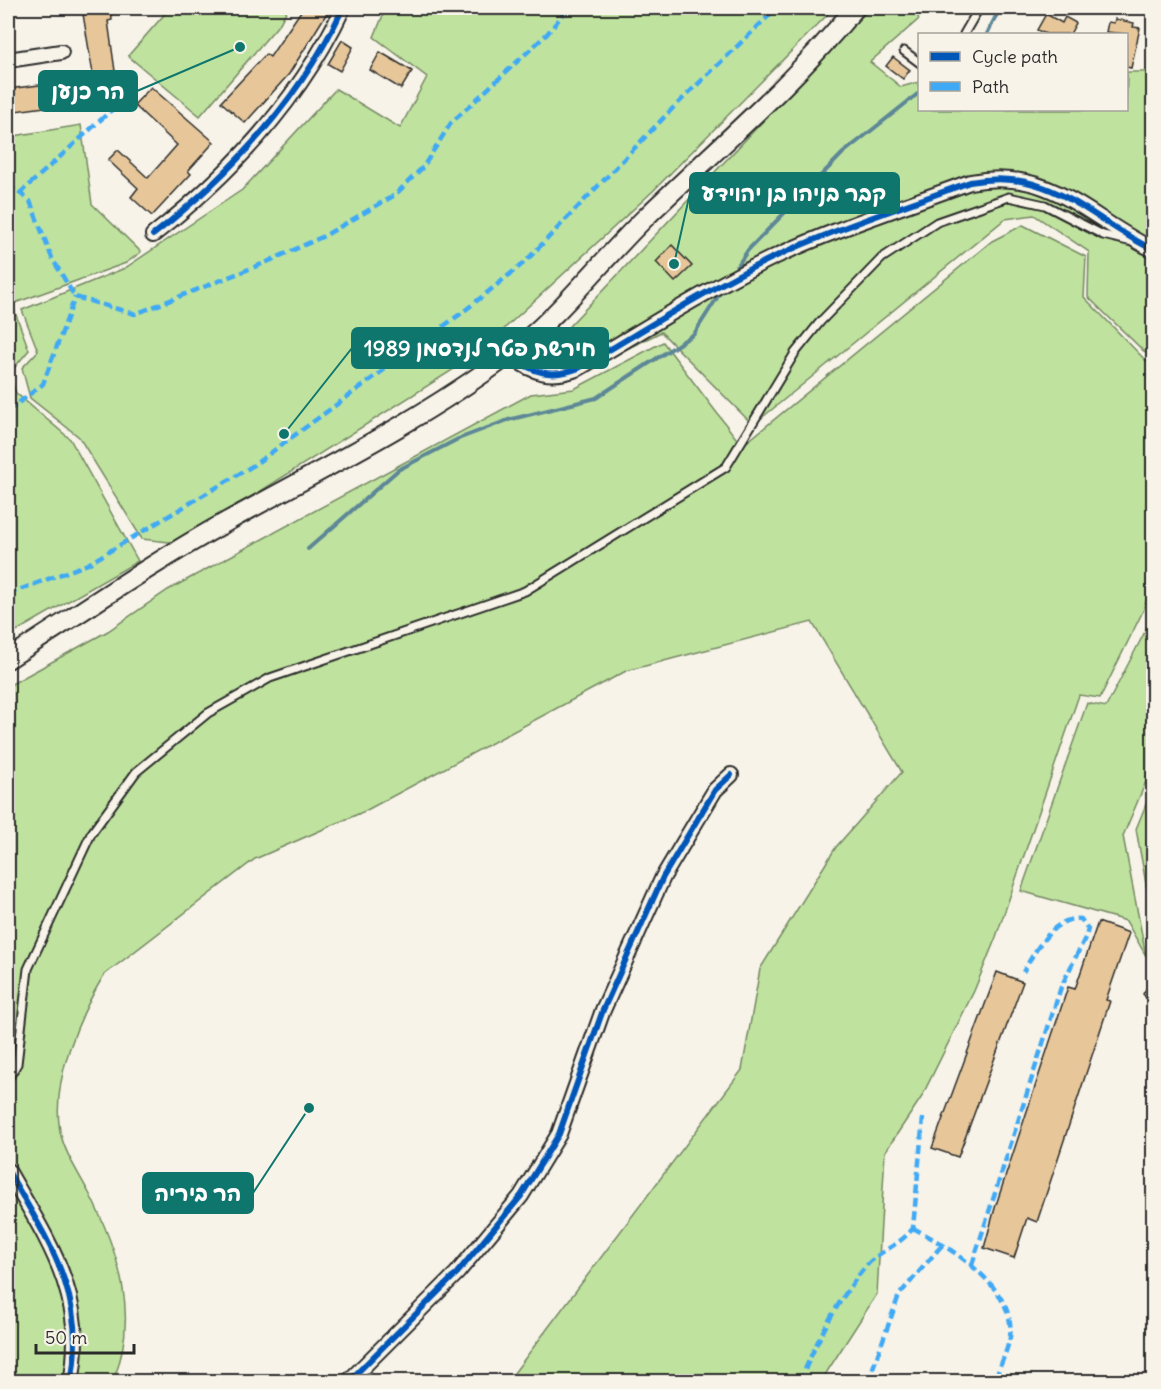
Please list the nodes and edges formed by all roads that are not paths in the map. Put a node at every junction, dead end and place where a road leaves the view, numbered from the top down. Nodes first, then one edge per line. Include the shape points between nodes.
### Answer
1 (343, 8) edge
2 (855, 8) edge
3 (979, 8) edge
4 (965, 33) edge
5 (904, 51) dead end
6 (61, 52) dead end
7 (8, 60) edge
8 (918, 62) edge
9 (153, 235) dead end
10 (1140, 243) junction
11 (1154, 250) edge
12 (509, 355) junction
13 (8, 659) edge
14 (731, 775) dead end
15 (8, 1079) edge
16 (8, 1171) edge
17 (356, 1378) edge
18 (71, 1382) edge

1 - 9 street via 308,74 283,106 191,206
2 - 12 main road via 785,87 644,219
3 - 4 lane
5 - 8 lane
6 - 7 street
10 - 11 street
10 - 12 street via 1056,192 1036,184 990,178 829,234 771,259 579,368 547,375 531,370
10 - 15 lane via 1103,235 1045,205 1009,197 937,222 882,258 820,321 795,353 726,467 525,591 270,678 208,713 136,772 91,834 28,969 17,1064
12 - 13 main road via 432,408 228,521
14 - 17 street via 715,790 663,878 603,1010 559,1134 521,1196 457,1273
16 - 18 street via 51,1249 74,1307 76,1343

